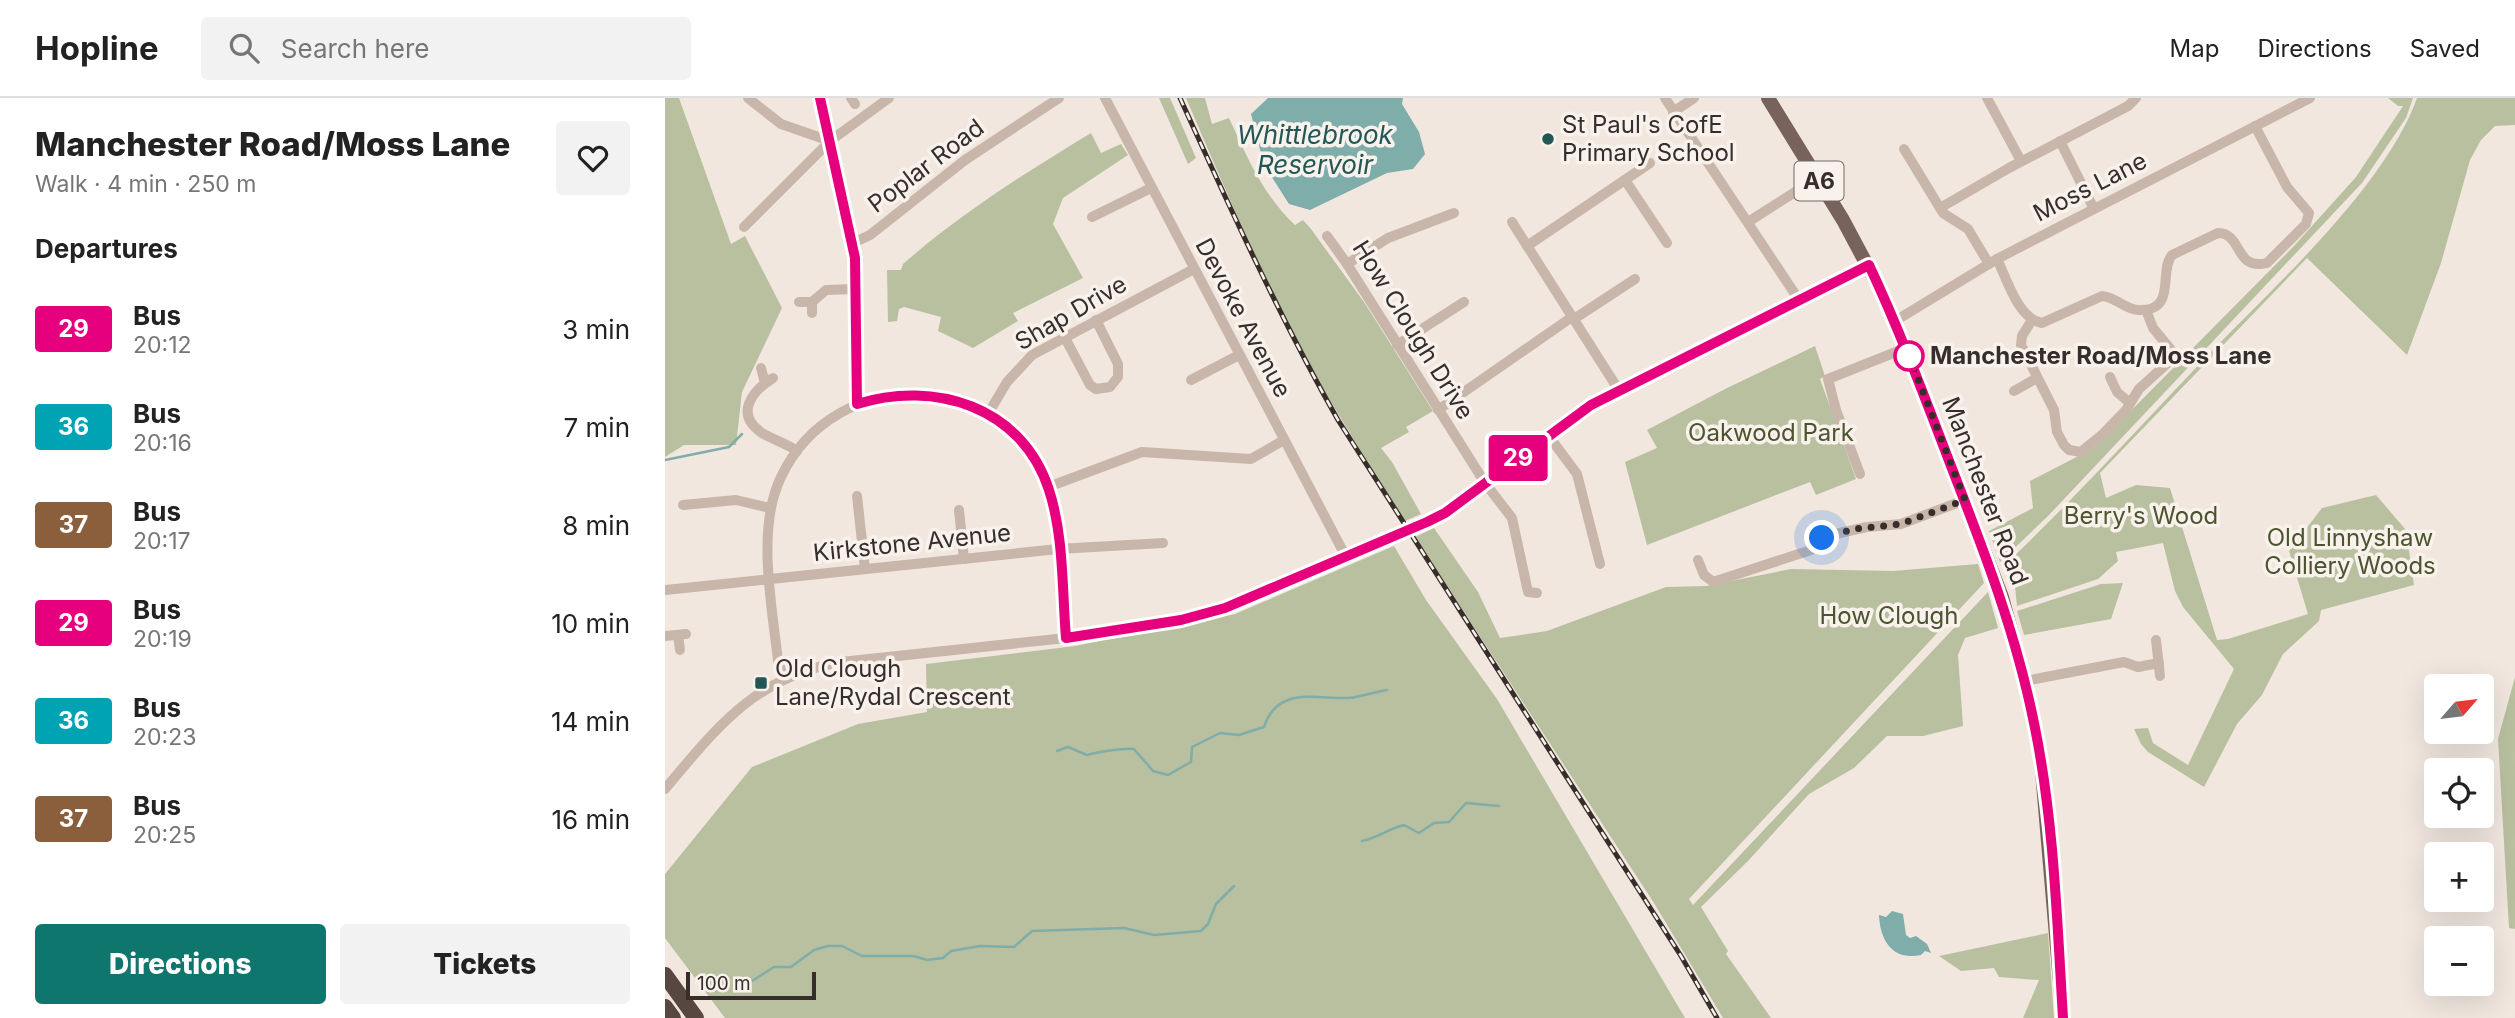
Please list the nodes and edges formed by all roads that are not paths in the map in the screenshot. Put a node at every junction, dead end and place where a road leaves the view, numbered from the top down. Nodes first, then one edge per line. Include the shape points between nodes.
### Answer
1 (748, 98) edge
2 (820, 98) edge
3 (889, 98) edge
4 (1059, 98) edge
5 (1105, 98) edge
6 (1665, 98) edge
7 (1694, 98) edge
8 (1768, 98) edge
9 (1987, 98) edge
10 (2136, 98) edge
11 (2280, 98) edge
12 (2310, 98) edge
13 (2286, 110) junction
14 (1673, 111) junction
15 (2255, 126) junction
16 (831, 141) junction
17 (2060, 141) junction
18 (1904, 149) dead end
19 (2021, 161) junction
20 (1650, 163) dead end
21 (1817, 178) junction
22 (1625, 180) junction
23 (1151, 188) junction
24 (1940, 208) junction
25 (2094, 209) junction
26 (1454, 213) dead end
27 (1093, 217) dead end
28 (1512, 222) dead end
29 (1748, 222) junction
30 (744, 228) dead end
31 (1327, 236) dead end
32 (853, 243) junction
33 (1667, 243) dead end
34 (1527, 246) junction
35 (1993, 262) junction
36 (1347, 264) junction
37 (1869, 265) junction
38 (1194, 269) junction
39 (1635, 279) dead end
40 (855, 289) junction
41 (1800, 300) junction
42 (799, 302) dead end
43 (1464, 302) dead end
44 (2146, 310) junction
45 (1573, 318) junction
46 (1096, 320) junction
47 (2032, 320) junction
48 (1895, 321) junction
49 (1064, 336) junction
50 (1397, 345) junction
51 (1906, 348) junction
52 (1239, 355) junction
53 (761, 368) dead end
54 (2109, 377) dead end
55 (2037, 379) junction
56 (1191, 380) dead end
57 (1618, 389) junction
58 (2014, 391) dead end
59 (2130, 403) junction
60 (857, 404) junction
61 (1439, 410) junction
62 (988, 414) junction
63 (1548, 435) junction
64 (1284, 440) junction
65 (797, 451) junction
66 (1860, 474) dead end
67 (1485, 483) junction
68 (1048, 487) junction
69 (857, 496) dead end
70 (1965, 500) junction
71 (683, 505) dead end
72 (770, 508) junction
73 (959, 510) dead end
74 (1163, 543) dead end
75 (1058, 549) junction
76 (1346, 557) junction
77 (964, 559) junction
78 (1599, 564) dead end
79 (1696, 567) dead end
80 (865, 569) junction
81 (770, 578) junction
82 (665, 590) edge
83 (1537, 593) dead end
84 (665, 636) edge
85 (1066, 638) junction
86 (2156, 640) dead end
87 (680, 650) dead end
88 (2159, 663) junction
89 (2160, 676) dead end
90 (784, 679) junction
91 (2025, 681) junction
92 (665, 789) edge
93 (665, 975) edge
94 (665, 1007) edge
95 (673, 1018) edge
96 (696, 1018) edge
97 (2063, 1018) edge

1 - 16 street via 781,124
2 - 16 street
3 - 16 street
4 - 32 street, Poplar Road via 965,159 870,235
5 - 23 street, Devoke Avenue
6 - 14 street
7 - 14 street
8 - 21 main road, Manchester Road / A6
9 - 19 street
10 - 17 street
11 - 13 street
12 - 13 street, Moss Lane
13 - 15 street, Moss Lane
14 - 29 street
15 - 25 street, Moss Lane
15 - 44 street via 2287,187 2308,209 2306,224 2263,264 2244,259 2232,238 2223,233 2172,255 2166,267 2166,291
16 - 30 street
16 - 32 street
17 - 19 street
17 - 25 street
18 - 24 street via 1925,174
19 - 24 street
20 - 22 street
21 - 29 street
21 - 37 main road, Manchester Road / A6
22 - 33 street
22 - 34 street
23 - 27 street
23 - 38 street, Devoke Avenue
24 - 35 street via 1947,218 1968,229
25 - 35 street, Moss Lane
26 - 36 street via 1435,224 1388,238
28 - 34 street
29 - 41 street
31 - 36 street, How Clough Drive
32 - 40 street
34 - 45 street
35 - 47 street
35 - 48 street, Moss Lane
36 - 50 street, How Clough Drive
37 - 41 street
37 - 48 main road, Manchester Road / A6
38 - 46 street, Shap Drive
38 - 52 street, Devoke Avenue
39 - 45 street
40 - 42 street via 826,290 812,308
40 - 60 street
41 - 57 street
43 - 50 street
44 - 47 street via 2126,308 2110,296 2102,296 2049,322
44 - 59 street via 2172,355
45 - 57 street
45 - 61 street
46 - 49 street, Shap Drive
46 - 49 street via 1118,364 1118,377 1109,387 1090,385
47 - 55 street via 2021,345
48 - 51 main road, Manchester Road / A6
49 - 62 street, Shap Drive via 1017,369
50 - 61 street, How Clough Drive
51 - 66 street via 1828,379
51 - 70 main road, Manchester Road / A6
52 - 56 street
52 - 64 street, Devoke Avenue
53 - 65 street via 769,381 749,400 752,423
54 - 59 street
55 - 58 street
55 - 59 street via 2054,410 2057,432 2075,452 2092,445
57 - 63 street
60 - 62 street via 887,395 916,394 963,402
60 - 65 street via 820,426
61 - 67 street, How Clough Drive
62 - 68 street via 1016,436
63 - 67 street
63 - 78 street via 1577,474
64 - 68 street via 1251,459 1142,452
64 - 76 street, Devoke Avenue
65 - 72 street
67 - 76 street, bridge via 1445,513
67 - 83 street, How Clough Drive via 1512,518 1528,592
68 - 75 street
69 - 80 street
70 - 79 street via 1901,524 1826,536 1798,555 1716,581 1707,579
70 - 91 main road, Manchester Road / A6 via 2000,593
71 - 72 street via 736,500
72 - 81 street
73 - 77 street
74 - 75 street, Kirkstone Avenue
75 - 77 street, Kirkstone Avenue
75 - 85 street
76 - 85 street via 1225,608 1181,620
77 - 80 street, Kirkstone Avenue
80 - 81 street, Kirkstone Avenue
81 - 82 street, Kirkstone Avenue
81 - 90 street
84 - 87 street via 682,634
85 - 90 street via 841,662
86 - 88 street
88 - 89 street
88 - 91 street via 2138,667 2124,662
90 - 92 street via 729,715
91 - 97 main road, Manchester Road / A6 via 2046,797
93 - 96 highway
94 - 95 highway

